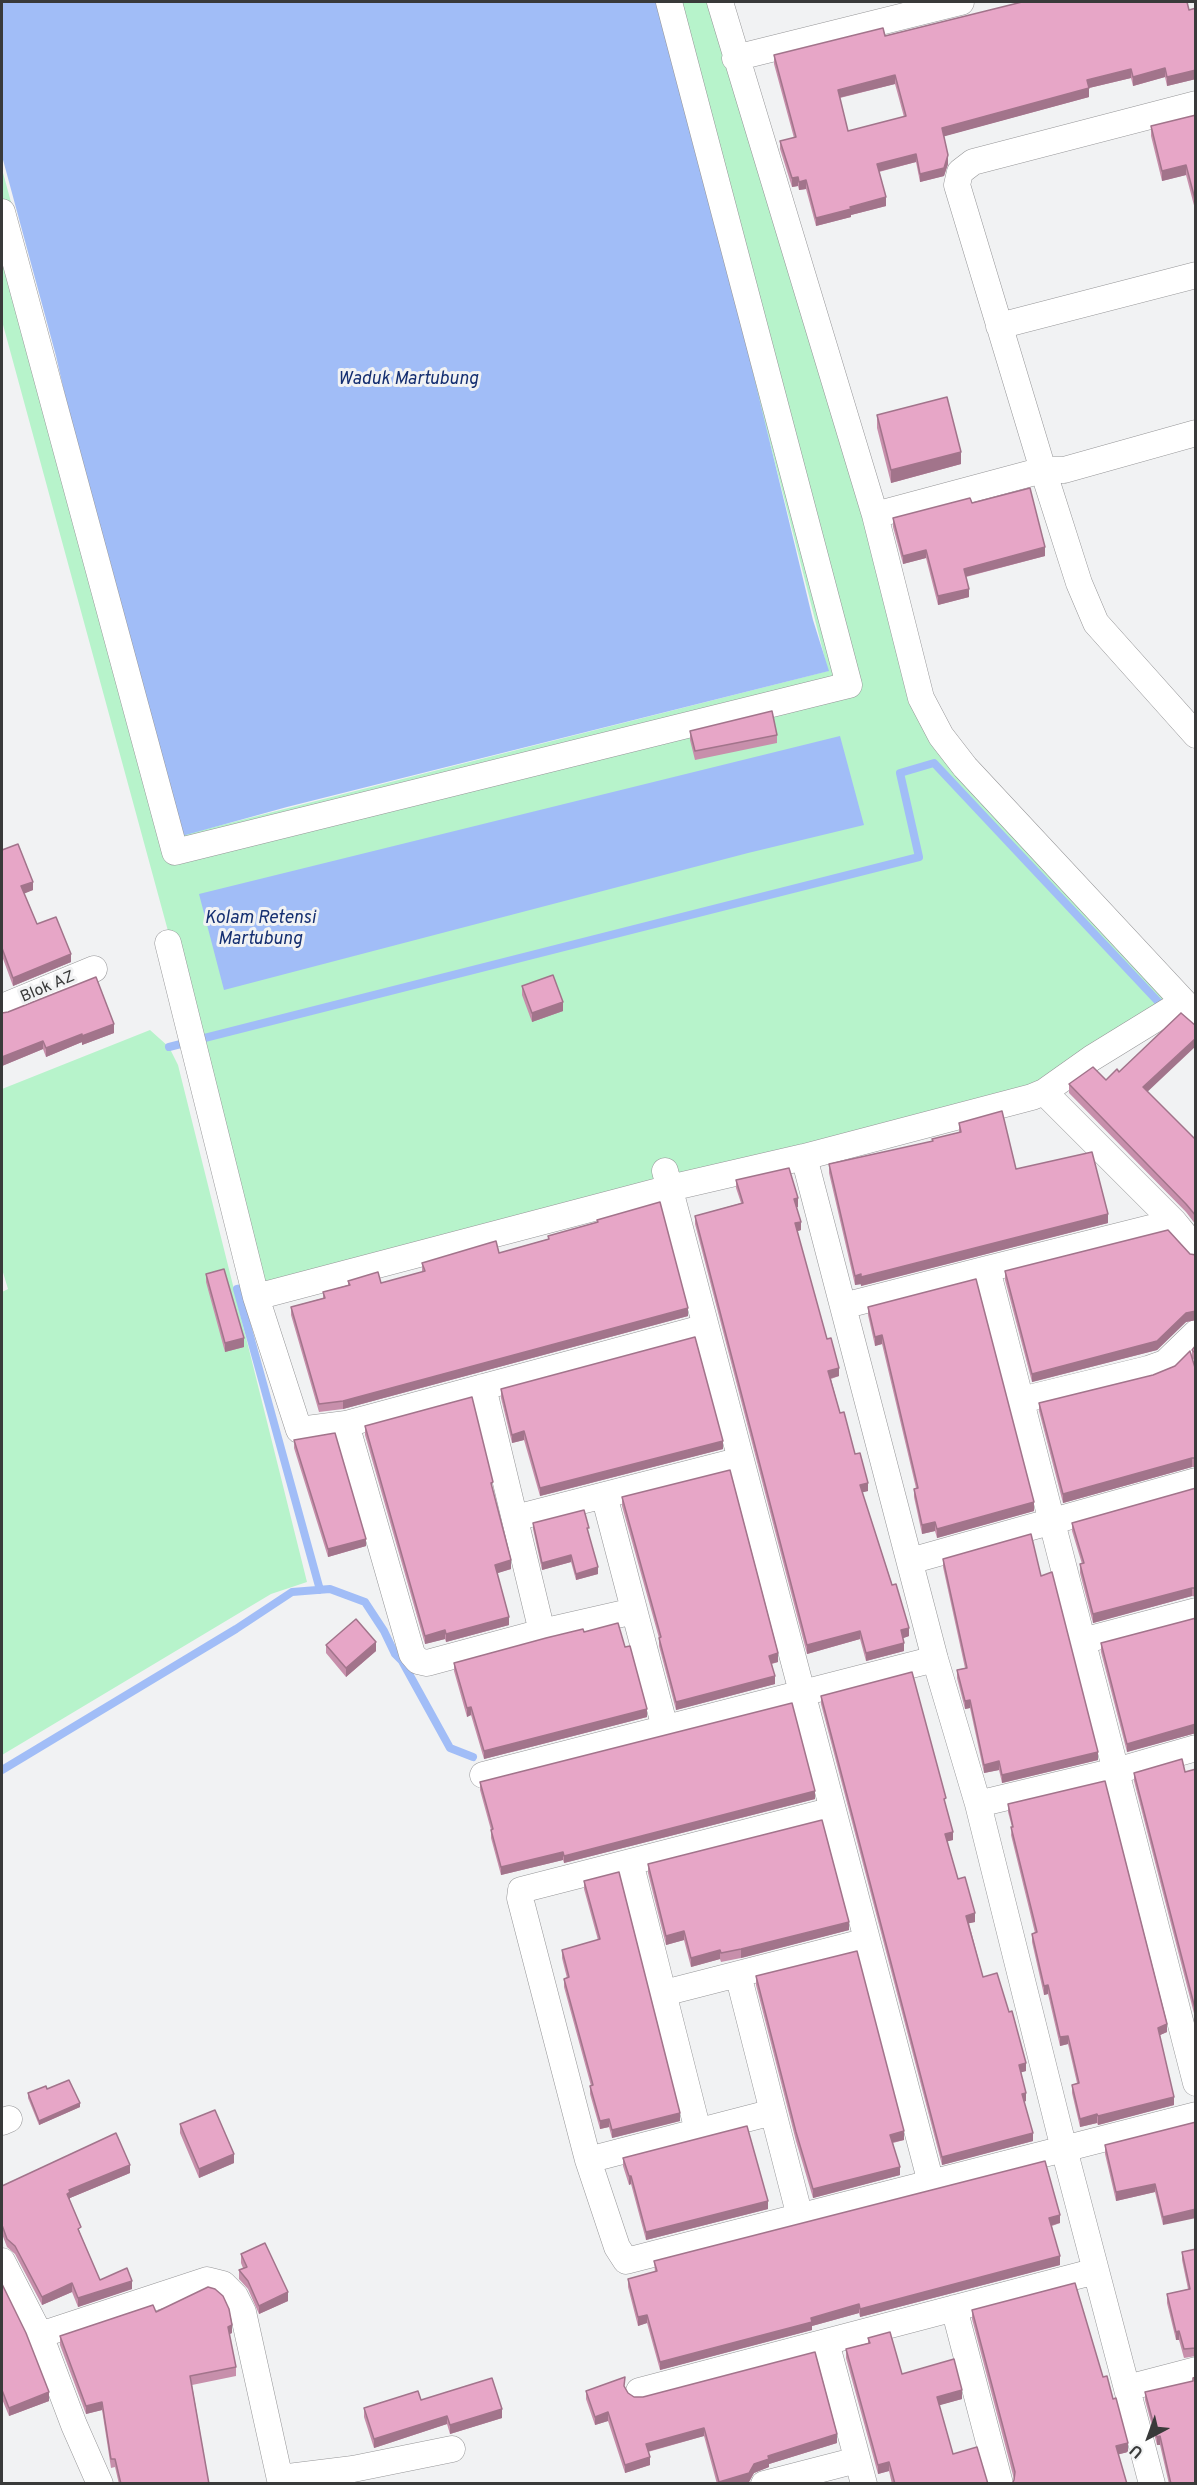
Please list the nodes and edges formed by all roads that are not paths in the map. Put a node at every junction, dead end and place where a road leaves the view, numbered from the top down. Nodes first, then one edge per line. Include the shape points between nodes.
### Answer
1 (669, 2) edge
2 (720, 2) edge
3 (961, 2) edge
4 (735, 58) junction
5 (1196, 104) edge
6 (2, 212) edge
7 (1196, 275) edge
8 (999, 326) junction
9 (1196, 433) edge
10 (1043, 470) junction
11 (875, 515) junction
12 (1196, 735) edge
13 (168, 943) dead end
14 (94, 969) dead end
15 (2, 1007) edge
16 (1178, 1010) edge
17 (1044, 1092) junction
18 (804, 1157) junction
19 (668, 1181) junction
20 (1174, 1222) junction
21 (1196, 1249) edge
22 (987, 1269) junction
23 (254, 1289) junction
24 (843, 1306) junction
25 (706, 1327) junction
26 (1196, 1333) edge
27 (483, 1387) junction
28 (1020, 1400) junction
29 (346, 1424) junction
30 (741, 1460) junction
31 (1196, 1481) edge
32 (604, 1495) junction
33 (515, 1518) junction
34 (1052, 1522) junction
35 (910, 1561) junction
36 (634, 1611) junction
37 (1196, 1611) edge
38 (542, 1632) junction
39 (1082, 1641) junction
40 (935, 1659) junction
41 (802, 1693) junction
42 (665, 1728) junction
43 (1196, 1748) edge
44 (1116, 1771) junction
45 (483, 1774) dead end
46 (978, 1804) junction
47 (833, 1810) junction
48 (630, 1862) junction
49 (867, 1941) junction
50 (738, 1974) junction
51 (664, 1993) junction
52 (1196, 2083) edge
53 (772, 2112) junction
54 (1196, 2115) edge
55 (698, 2131) junction
56 (1064, 2149) junction
57 (588, 2160) junction
58 (931, 2183) junction
59 (800, 2217) junction
60 (2, 2261) edge
61 (1096, 2271) junction
62 (954, 2308) junction
63 (40, 2335) junction
64 (826, 2342) junction
65 (1196, 2370) edge
66 (1127, 2388) junction
67 (639, 2391) dead end
68 (452, 2449) dead end
69 (861, 2472) edge
70 (281, 2481) edge
71 (100, 2484) edge
72 (764, 2484) edge
73 (1000, 2484) edge
74 (1152, 2484) edge

1 - 6 street via 849,685 175,852
2 - 4 street
3 - 4 street
4 - 11 street
5 - 8 street via 973,162 960,172 957,185
7 - 8 street
8 - 10 street
9 - 10 street via 1064,470
10 - 11 street
10 - 12 street via 1096,623
11 - 16 street via 921,698 941,736
13 - 23 street
14 - 15 street, Blok AZ
16 - 17 street via 1092,1058
17 - 18 street
17 - 20 street
18 - 19 street
18 - 24 street
19 - 23 street
19 - 25 street
20 - 21 street
20 - 22 street
22 - 24 street
22 - 28 street
23 - 29 street via 297,1427 303,1431
24 - 35 street
25 - 27 street
25 - 30 street
26 - 28 street via 1165,1363
27 - 29 street
27 - 33 street
28 - 34 street
29 - 38 street via 412,1654 427,1663
30 - 32 street
30 - 41 street
31 - 34 street
32 - 33 street
32 - 36 street
33 - 38 street
34 - 35 street
34 - 39 street
35 - 40 street
36 - 38 street
36 - 42 street
37 - 39 street
39 - 44 street
40 - 41 street
40 - 46 street
41 - 42 street
41 - 47 street
42 - 45 street
43 - 44 street
44 - 46 street
44 - 52 street
46 - 56 street
47 - 48 street
47 - 49 street
48 - 51 street
48 - 57 street via 522,1890 520,1898
49 - 50 street
49 - 58 street
50 - 51 street
50 - 53 street
51 - 55 street
53 - 55 street
53 - 59 street
54 - 56 street
55 - 57 street
56 - 58 street
56 - 61 street
57 - 59 street via 617,2247 626,2261
58 - 59 street
60 - 63 street
61 - 62 street
61 - 66 street
62 - 64 street
62 - 73 street
63 - 70 street via 207,2280 223,2284 243,2312
63 - 71 street
64 - 67 street
64 - 69 street
65 - 66 street
66 - 74 street
68 - 70 street
69 - 72 street

